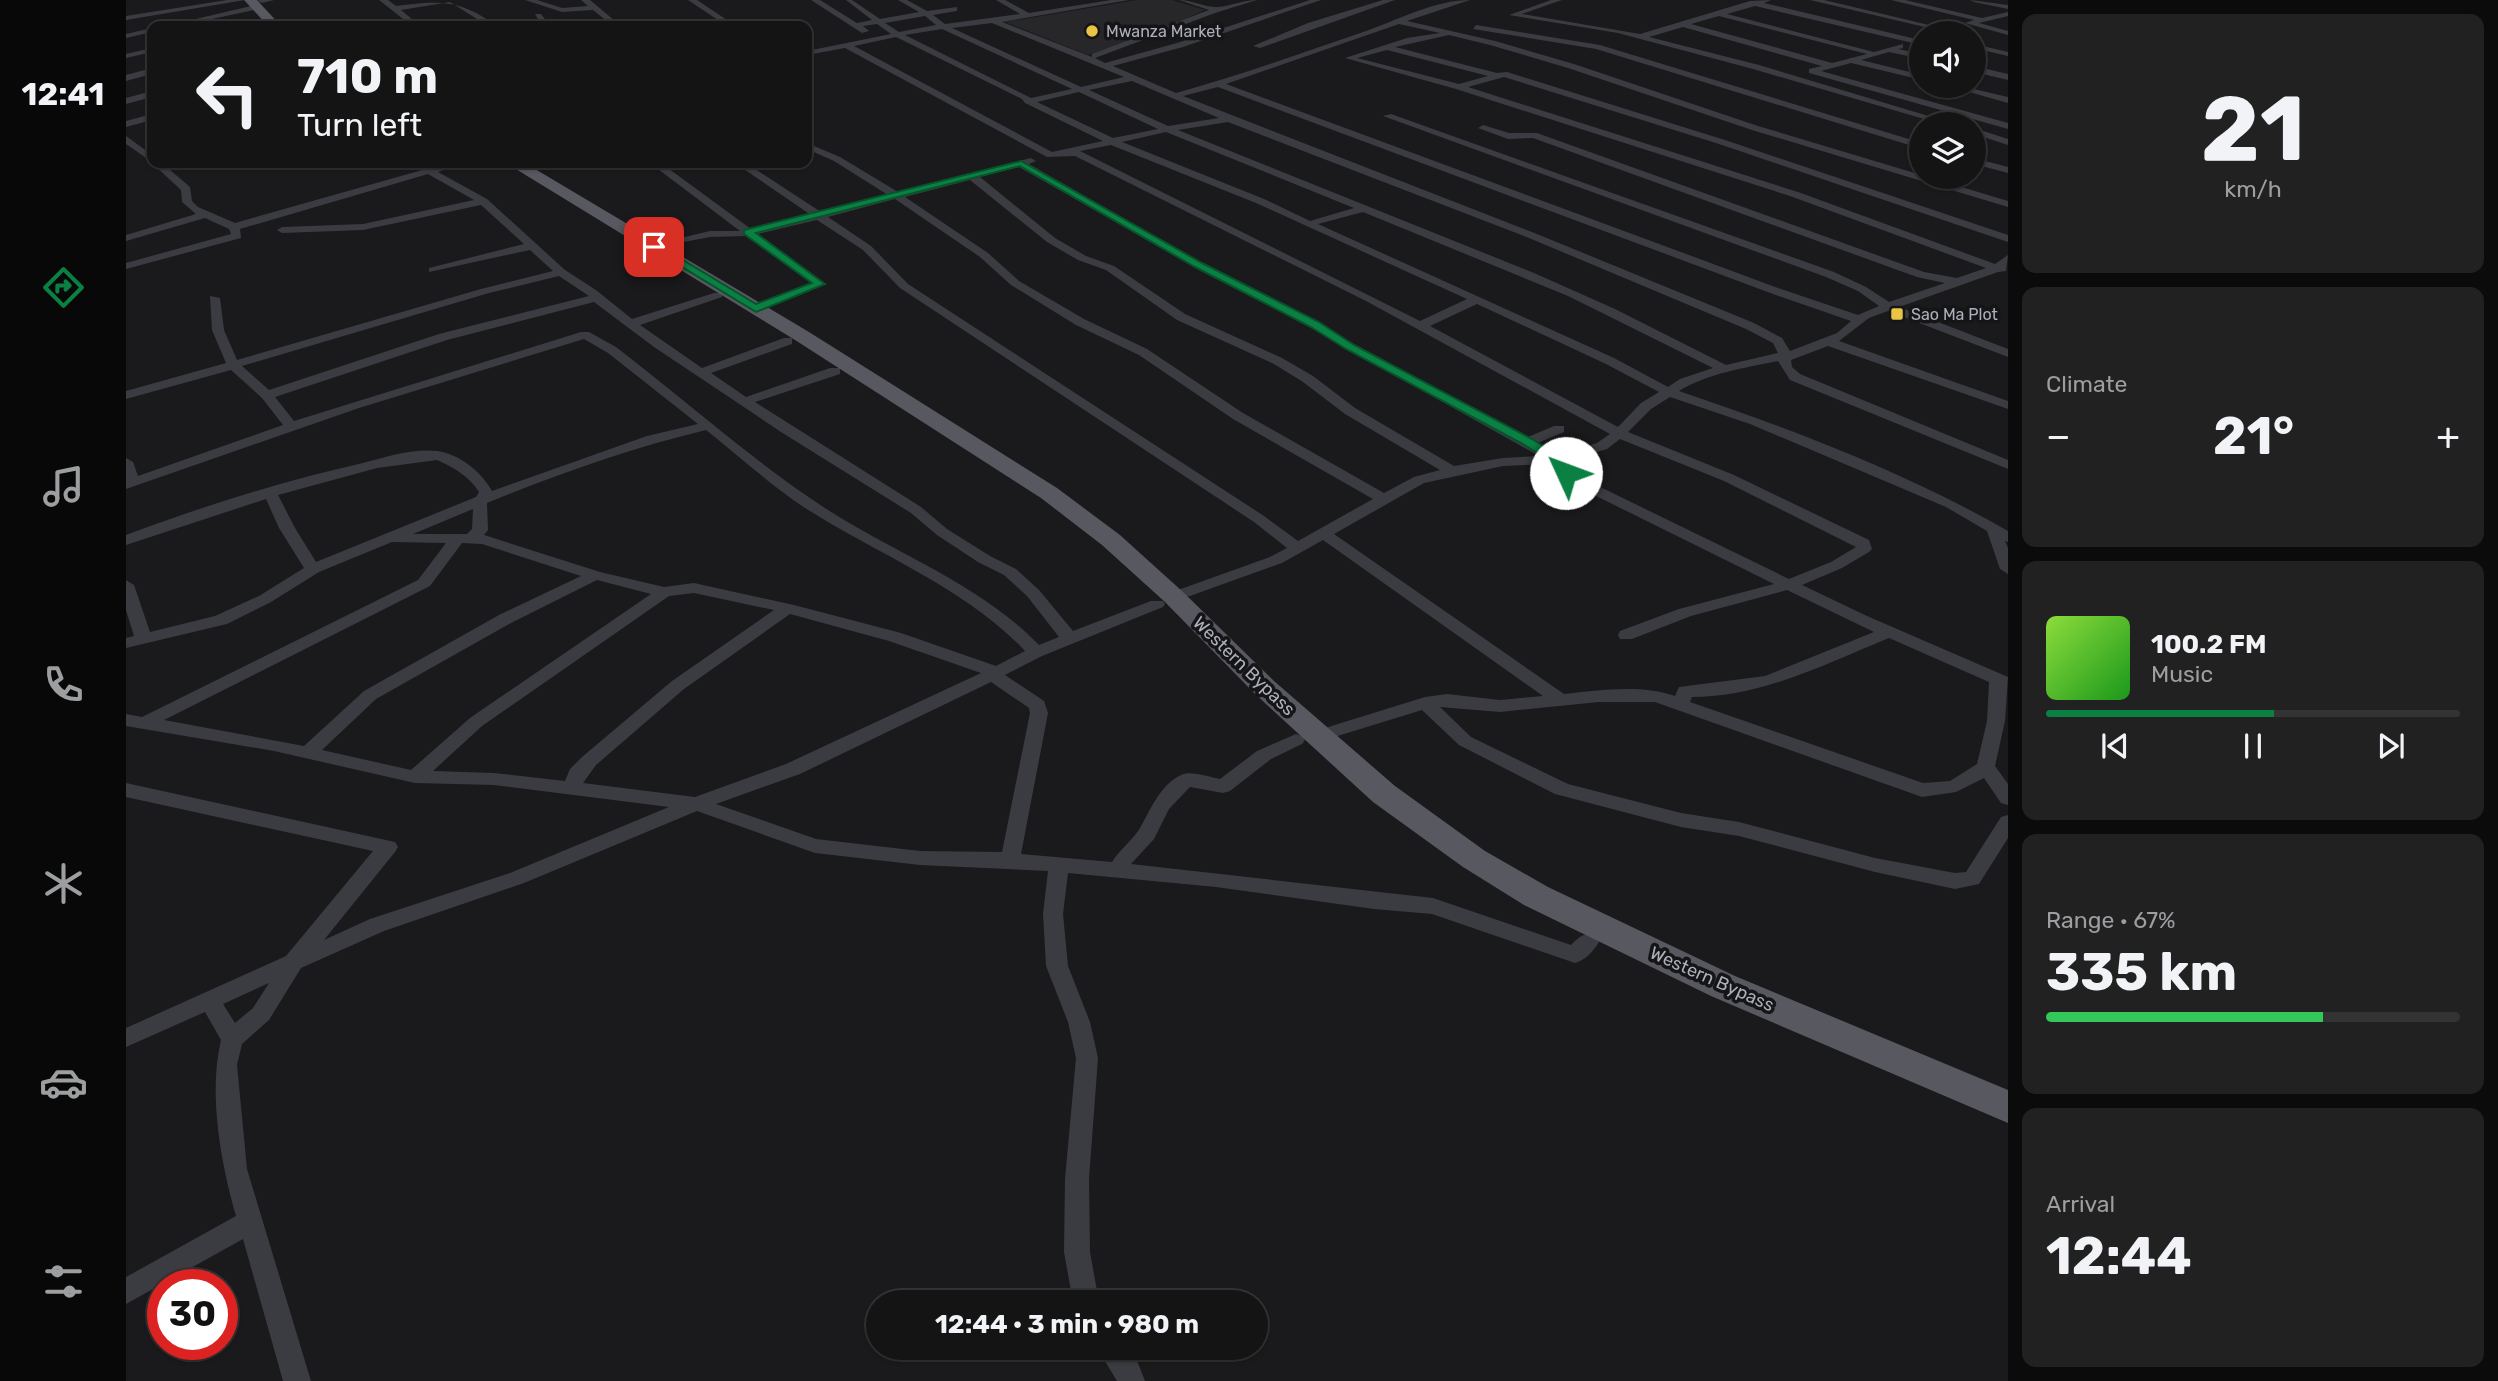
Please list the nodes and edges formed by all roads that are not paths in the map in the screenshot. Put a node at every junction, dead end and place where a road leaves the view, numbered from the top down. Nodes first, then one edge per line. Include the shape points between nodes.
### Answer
1 (241, 0) edge
2 (270, 0) edge
3 (383, 0) edge
4 (451, 0) edge
5 (529, 0) edge
6 (585, 0) edge
7 (692, 0) edge
8 (815, 0) edge
9 (902, 0) edge
10 (940, 0) edge
11 (1000, 0) edge
12 (1062, 0) edge
13 (1125, 0) edge
14 (1183, 0) edge
15 (1248, 0) edge
16 (1317, 0) edge
17 (1391, 0) edge
18 (1466, 0) edge
19 (1537, 0) edge
20 (1558, 0) edge
21 (1767, 0) edge
22 (1814, 0) edge
23 (1895, 0) edge
24 (1974, 0) edge
25 (262, 1) edge
26 (849, 1) edge
27 (1549, 3) junction
28 (1753, 3) junction
29 (251, 4) edge
30 (593, 8) junction
31 (1080, 8) junction
32 (2008, 8) edge
33 (394, 9) junction
34 (954, 9) junction
35 (1217, 10) junction
36 (1283, 10) junction
37 (927, 14) junction
38 (1718, 14) junction
39 (2008, 14) edge
40 (1513, 15) junction
41 (538, 16) dead end
42 (1029, 16) junction
43 (126, 18) edge
44 (1502, 18) dead end
45 (1979, 19) junction
46 (1326, 20) junction
47 (188, 21) edge
48 (263, 21) edge
49 (410, 21) edge
50 (486, 21) edge
51 (542, 21) edge
52 (610, 21) edge
53 (724, 21) edge
54 (993, 21) junction
55 (1396, 21) junction
56 (1973, 21) edge
57 (878, 22) junction
58 (980, 22) junction
59 (1491, 22) dead end
60 (1909, 22) edge
61 (1681, 24) junction
62 (856, 25) junction
63 (1348, 25) dead end
64 (943, 27) junction
65 (1359, 27) dead end
66 (1476, 27) junction
67 (1986, 29) edge
68 (1370, 30) junction
69 (147, 31) edge
70 (140, 33) junction
71 (1455, 33) junction
72 (2008, 33) edge
73 (898, 35) junction
74 (126, 36) edge
75 (147, 36) edge
76 (1640, 37) junction
77 (886, 38) junction
78 (1909, 38) edge
79 (1410, 40) junction
80 (1909, 43) edge
81 (848, 46) junction
82 (1257, 46) dead end
83 (1597, 47) junction
84 (1390, 48) junction
85 (1986, 49) edge
86 (1321, 50) junction
87 (1889, 50) junction
88 (147, 51) edge
89 (812, 52) edge
90 (1874, 53) junction
91 (1909, 54) edge
92 (2008, 54) edge
93 (126, 56) edge
94 (1087, 58) junction
95 (1349, 58) junction
96 (1552, 60) junction
97 (1849, 60) junction
98 (1537, 64) dead end
99 (1829, 65) junction
100 (1103, 66) junction
101 (1525, 67) dead end
102 (1812, 71) junction
103 (1986, 72) edge
104 (147, 73) edge
105 (1501, 75) junction
106 (1909, 75) edge
107 (1790, 77) junction
108 (2008, 77) edge
109 (126, 78) edge
110 (1132, 78) junction
111 (1218, 85) junction
112 (1459, 87) junction
113 (1081, 89) junction
114 (1986, 94) edge
115 (147, 95) edge
116 (1175, 96) junction
117 (2008, 100) edge
118 (126, 101) edge
119 (1028, 101) junction
120 (1909, 112) edge
121 (1388, 116) dead end
122 (147, 118) edge
123 (1228, 120) junction
124 (126, 124) edge
125 (2008, 126) edge
126 (1483, 128) dead end
127 (1169, 129) junction
128 (1986, 135) edge
129 (126, 139) edge
130 (1111, 141) junction
131 (1909, 142) edge
132 (2008, 142) edge
133 (812, 148) edge
134 (147, 155) edge
135 (1050, 155) junction
136 (1021, 163) junction
137 (1986, 164) edge
138 (163, 168) edge
139 (440, 168) edge
140 (522, 168) edge
141 (661, 168) edge
142 (748, 168) edge
143 (2008, 170) edge
144 (429, 171) junction
145 (972, 176) junction
146 (897, 197) junction
147 (483, 201) junction
148 (2008, 205) edge
149 (1363, 209) junction
150 (206, 214) junction
151 (821, 216) junction
152 (126, 225) edge
153 (1311, 225) junction
154 (234, 227) junction
155 (282, 230) dead end
156 (748, 232) junction
157 (139, 235) junction
158 (126, 238) edge
159 (2008, 239) edge
160 (667, 244) dead end
161 (531, 246) junction
162 (149, 261) junction
163 (126, 266) edge
164 (2004, 266) edge
165 (433, 270) dead end
166 (561, 272) junction
167 (1958, 281) junction
168 (718, 295) dead end
169 (214, 298) dead end
170 (596, 298) junction
171 (1477, 299) junction
172 (1888, 307) junction
173 (756, 308) junction
174 (1858, 319) junction
175 (631, 324) junction
176 (1420, 326) junction
177 (788, 341) dead end
178 (1829, 342) junction
179 (2008, 353) edge
180 (1785, 363) junction
181 (233, 365) junction
182 (1724, 369) junction
183 (835, 371) dead end
184 (702, 372) junction
185 (1666, 391) junction
186 (126, 395) edge
187 (267, 395) junction
188 (746, 401) junction
189 (2008, 405) edge
190 (707, 426) junction
191 (292, 427) junction
192 (1559, 429) dead end
193 (1620, 433) junction
194 (1527, 442) junction
195 (1554, 460) junction
196 (126, 462) edge
197 (2008, 465) edge
198 (1452, 471) junction
199 (129, 483) edge
200 (271, 493) junction
201 (1385, 500) junction
202 (480, 503) junction
203 (415, 533) junction
204 (1325, 534) junction
205 (2001, 534) edge
206 (465, 539) junction
207 (126, 540) edge
208 (1297, 548) junction
209 (313, 569) junction
210 (2008, 569) edge
211 (595, 575) junction
212 (126, 584) edge
213 (1787, 585) junction
214 (664, 592) junction
215 (1184, 593) dead end
216 (1157, 604) dead end
217 (788, 608) junction
218 (1889, 632) junction
219 (1626, 635) dead end
220 (143, 637) junction
221 (1070, 639) junction
222 (126, 643) edge
223 (1036, 652) junction
224 (993, 672) junction
225 (2003, 682) edge
226 (1559, 699) junction
227 (1425, 703) junction
228 (1681, 703) junction
229 (135, 721) edge
230 (1331, 732) dead end
231 (1296, 740) dead end
232 (308, 752) junction
233 (1986, 767) junction
234 (415, 777) junction
235 (572, 787) junction
236 (126, 790) edge
237 (2008, 798) edge
238 (696, 804) junction
239 (2008, 822) edge
240 (1010, 860) junction
241 (1059, 865) junction
242 (1117, 872) junction
243 (1588, 942) dead end
244 (296, 959) junction
245 (209, 1000) junction
246 (126, 1038) edge
247 (232, 1039) junction
248 (2008, 1107) edge
249 (253, 1222) junction
250 (1084, 1290) edge
251 (126, 1291) edge
252 (1120, 1360) edge
253 (297, 1381) edge
254 (1131, 1381) edge

1 - 43 street
2 - 25 street
3 - 33 street
4 - 33 street
4 - 50 street
5 - 30 street via 562,10
6 - 30 street
7 - 53 street
8 - 62 street
9 - 37 street
10 - 34 street
11 - 42 street
12 - 31 street
13 - 31 street
14 - 35 street
15 - 35 street
15 - 36 street
16 - 36 street
17 - 46 street
18 - 55 street
19 - 27 street
20 - 27 street
21 - 28 street
22 - 60 street
23 - 45 street
24 - 32 street
26 - 57 street
27 - 40 street
28 - 38 street
28 - 78 street
29 - 47 street
29 - 48 main road
30 - 52 street
31 - 42 street
33 - 49 street
34 - 37 street
34 - 58 street
35 - 94 street
36 - 100 street
37 - 57 street
37 - 64 street
38 - 61 street
38 - 90 street
39 - 45 street
40 - 44 street
40 - 76 street
41 - 51 street
42 - 54 street
45 - 56 street
46 - 63 street
46 - 82 street
54 - 58 street
54 - 94 street
55 - 68 street
55 - 71 street
57 - 62 street
57 - 73 street
58 - 64 street
59 - 66 street
61 - 76 street
61 - 99 street
62 - 77 street
64 - 73 street
64 - 113 street
65 - 68 street
66 - 71 street
66 - 83 street
67 - 72 street
68 - 79 street
68 - 86 street
69 - 70 street
70 - 74 street
70 - 75 street
71 - 79 street
71 - 96 street
73 - 77 street
73 - 119 street
76 - 83 street
76 - 107 street
77 - 81 street
79 - 84 street
80 - 87 street
81 - 89 street
81 - 135 street
83 - 96 street
83 - 131 street
84 - 95 street
84 - 105 street
85 - 92 street
86 - 95 street
86 - 111 street
87 - 90 street
87 - 91 street
88 - 93 street
90 - 97 street
94 - 100 street
95 - 112 street
96 - 98 street
96 - 148 street
97 - 99 street
97 - 106 street
99 - 102 street
100 - 110 street
101 - 105 street
102 - 107 street
102 - 125 street
103 - 108 street
104 - 109 street
105 - 112 street
105 - 159 street via 1722,142
107 - 120 street
110 - 113 street
110 - 116 street
111 - 116 street
111 - 174 street
112 - 164 street
113 - 119 street
113 - 127 street
114 - 117 street
115 - 118 street
116 - 123 street
119 - 130 street
121 - 172 street via 1756,248 1842,281
122 - 124 street
123 - 127 street
123 - 180 street via 1533,236 1750,326 1781,344
126 - 167 street via 1508,136 1534,135 1921,275
127 - 130 street
127 - 149 street
128 - 132 street
129 - 134 street
130 - 135 street
130 - 153 street
133 - 146 street
135 - 136 street
135 - 176 street via 1076,153
136 - 145 street
136 - 194 street via 1198,265
137 - 143 street
138 - 150 street via 186,188 187,202
139 - 144 street
140 - 173 main road, Western Bypass
141 - 156 street
142 - 151 street
144 - 147 street
144 - 154 street
145 - 146 street
145 - 198 street via 1051,240 1110,268 1181,317 1278,361 1350,411
146 - 151 street
146 - 201 street via 984,255 1015,284 1143,352 1238,416
147 - 155 street via 363,227
147 - 161 street
149 - 153 street
149 - 182 street via 1569,292
150 - 154 street
150 - 157 street
151 - 156 street
151 - 208 street via 867,248 904,286
152 - 157 street
153 - 171 street
154 - 162 street via 237,236
156 - 160 street via 710,233
156 - 173 street via 820,284
157 - 158 street
157 - 162 street via 150,245
161 - 165 street
161 - 166 street
162 - 163 street
164 - 167 street
166 - 170 street
166 - 181 street
167 - 172 street
168 - 175 street
169 - 181 street via 218,330
170 - 175 street
170 - 187 street via 443,337
171 - 176 street
171 - 185 street
172 - 174 street
172 - 179 street
173 - 248 main road, Western Bypass via 1049,493 1111,540 1311,731 1384,794 1474,859 1536,896 1723,986
174 - 178 street
175 - 184 street
176 - 193 street
177 - 184 street
178 - 180 street
178 - 189 street
180 - 182 street
180 - 197 street via 1796,377
181 - 186 street
181 - 187 street
182 - 185 street
183 - 188 street
184 - 188 street
185 - 193 street
185 - 205 street via 1755,421 1951,504
187 - 191 street
188 - 221 street via 1010,572
190 - 191 street via 612,350 586,335
190 - 202 street via 586,460
190 - 223 street via 806,502 975,601 1011,626
191 - 199 street
192 - 194 street
193 - 195 street via 1602,446
193 - 213 street via 1790,505 1864,543 1864,549 1838,566
194 - 195 street
195 - 198 street
195 - 213 street via 1587,486
196 - 199 street
198 - 201 street via 1419,481
200 - 202 street via 370,466 435,455 482,483 486,492
200 - 207 street via 175,520
200 - 209 street
201 - 204 street
202 - 203 street
202 - 206 street via 480,530
203 - 206 street
203 - 209 street
204 - 208 street
204 - 226 street
205 - 210 street
206 - 211 street via 483,538
206 - 229 street via 437,562 424,583
208 - 215 street
209 - 220 street via 221,620
211 - 214 street
211 - 232 street via 505,619 370,695
212 - 220 street
213 - 218 street
213 - 219 street via 1649,624
214 - 217 street via 694,588
214 - 234 street via 476,722
216 - 221 street
217 - 224 street via 895,637
217 - 235 street via 678,685 589,761
218 - 225 street
218 - 228 street via 1769,681 1685,691
220 - 222 street
221 - 223 street
223 - 224 street
224 - 238 street via 793,769
224 - 240 street via 1038,705 1039,713
225 - 233 street
226 - 227 street via 1500,706 1447,700
226 - 228 street via 1657,696
227 - 230 street
227 - 239 street via 1465,741 1562,789 1875,865 1955,881 1972,879
228 - 233 street via 1784,744 1922,790 1953,788
229 - 232 street
231 - 242 street via 1264,755 1223,786 1186,780 1161,805 1147,834
232 - 234 street
233 - 237 street
234 - 235 street
235 - 238 street
236 - 244 street via 388,847
238 - 240 street via 815,846 920,858
238 - 244 street via 517,878 377,925
240 - 241 street
241 - 242 street
241 - 250 street via 1053,914 1057,966 1079,1022 1087,1058 1077,1240
242 - 243 street via 1216,879 1433,906 1575,955
244 - 245 street
244 - 247 street via 261,1014
245 - 246 street
245 - 247 street
247 - 249 street via 226,1065 235,1168
249 - 251 street
249 - 253 street
252 - 254 street

